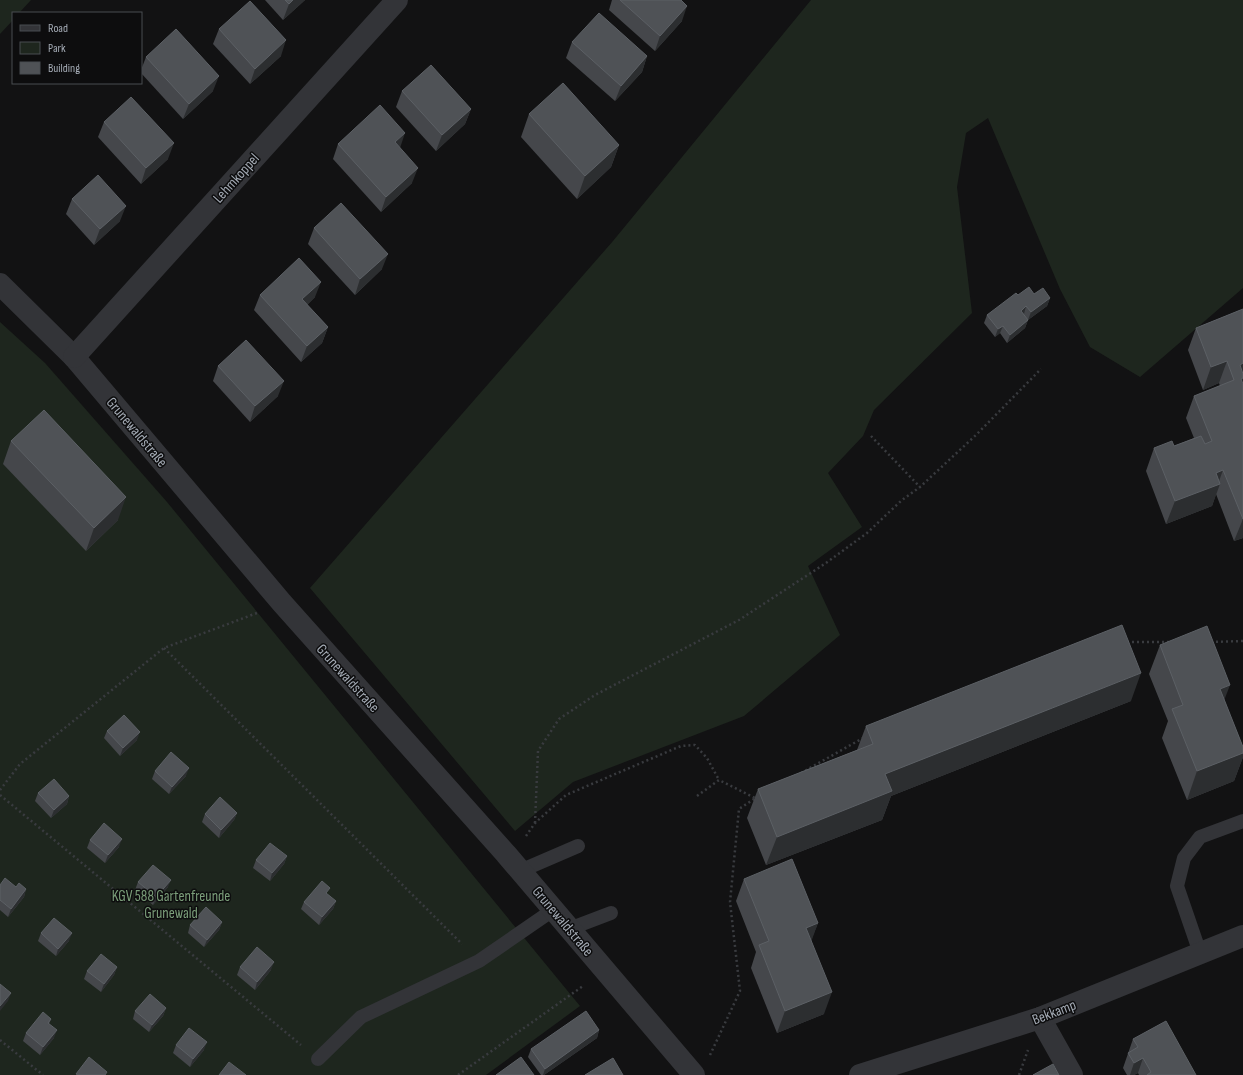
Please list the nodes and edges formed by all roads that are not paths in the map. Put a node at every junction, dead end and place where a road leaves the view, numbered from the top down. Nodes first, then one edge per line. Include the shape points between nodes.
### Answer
1 (397, 0) edge
2 (0, 284) edge
3 (74, 357) junction
4 (1243, 821) edge
5 (578, 846) dead end
6 (520, 871) junction
7 (553, 910) junction
8 (611, 913) dead end
9 (569, 929) junction
10 (1243, 936) edge
11 (1200, 953) junction
12 (1040, 1018) junction
13 (318, 1059) road end
14 (700, 1068) edge
15 (860, 1075) edge
16 (1072, 1075) edge

1 - 3 street, Lehmkoppel
2 - 3 street, Grunewaldstraße
3 - 6 street, Grunewaldstraße via 282,603
4 - 11 lane via 1200,837 1184,858 1177,886
5 - 6 lane
6 - 7 street, Grunewaldstraße
7 - 9 street, Grunewaldstraße
7 - 13 lane via 479,961 361,1017
8 - 9 lane
9 - 14 street, Grunewaldstraße via 604,970
10 - 11 street, Bekkamp
11 - 12 street, Bekkamp
12 - 15 street, Bekkamp
12 - 16 street

